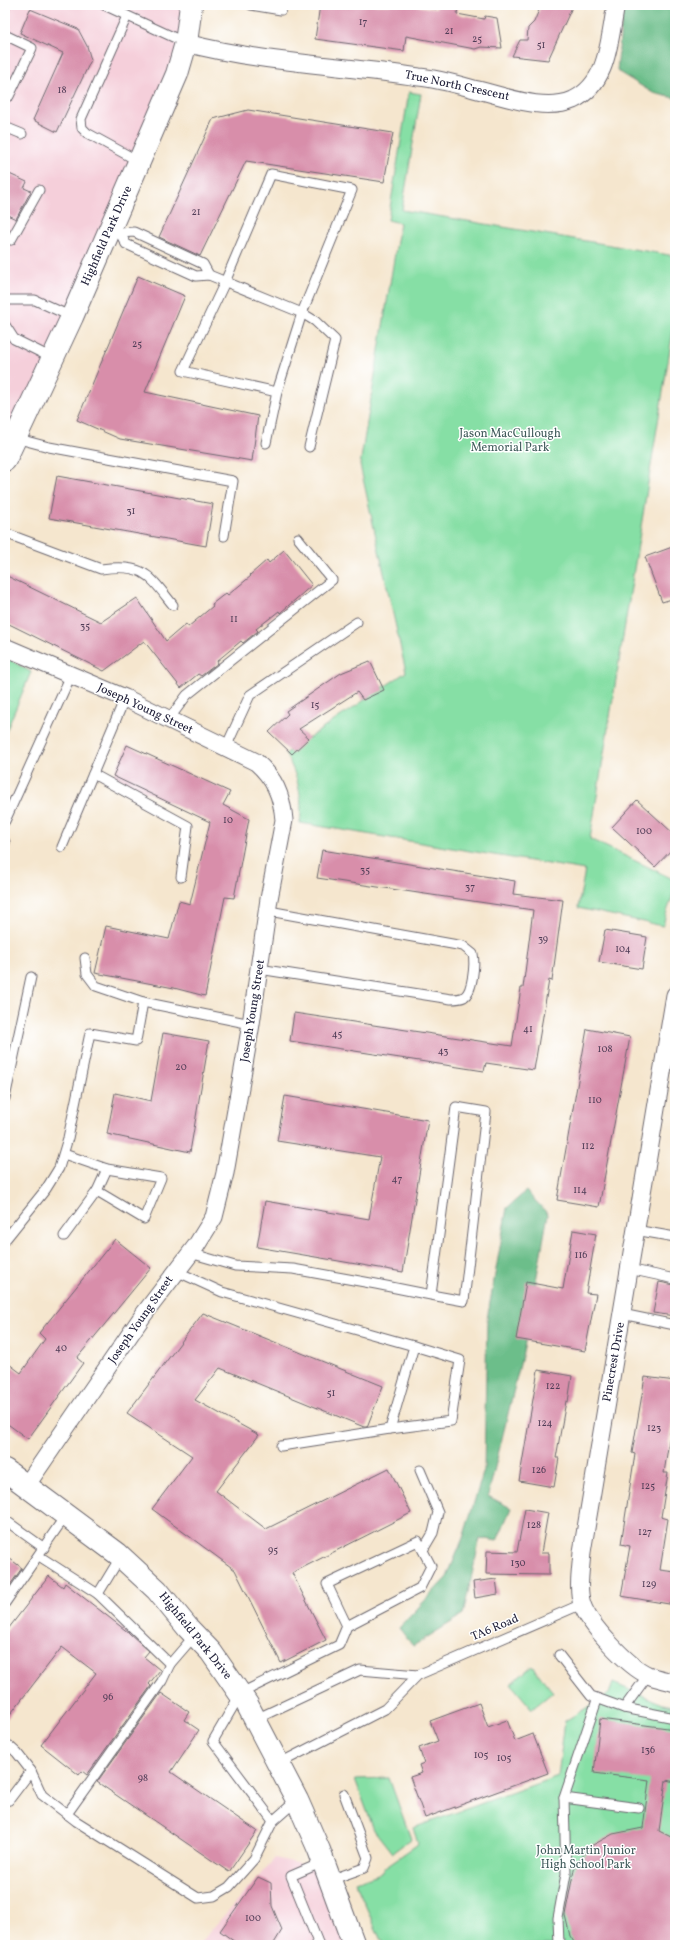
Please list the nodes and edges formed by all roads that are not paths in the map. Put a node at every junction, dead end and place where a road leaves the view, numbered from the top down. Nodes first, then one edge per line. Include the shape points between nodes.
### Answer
1 (104, 5) edge
2 (191, 5) edge
3 (251, 5) edge
4 (282, 5) edge
5 (616, 5) edge
6 (127, 16) junction
7 (5, 35) edge
8 (186, 43) junction
9 (9, 96) dead end
10 (5, 127) edge
11 (22, 134) dead end
12 (140, 162) junction
13 (39, 190) dead end
14 (115, 231) junction
15 (5, 237) edge
16 (209, 275) junction
17 (224, 282) junction
18 (5, 300) edge
19 (302, 313) junction
20 (72, 317) junction
21 (5, 325) edge
22 (52, 358) junction
23 (277, 392) junction
24 (16, 438) junction
25 (266, 443) dead end
26 (309, 447) dead end
27 (5, 460) edge
28 (5, 533) edge
29 (224, 536) dead end
30 (298, 538) dead end
31 (173, 605) dead end
32 (357, 622) dead end
33 (5, 647) edge
34 (71, 675) junction
35 (125, 698) junction
36 (169, 719) junction
37 (226, 747) junction
38 (93, 774) junction
39 (5, 821) edge
40 (62, 847) dead end
41 (181, 877) dead end
42 (269, 911) junction
43 (85, 958) dead end
44 (259, 969) junction
45 (31, 977) dead end
46 (675, 995) edge
47 (142, 1002) junction
48 (251, 1024) junction
49 (8, 1073) edge
50 (5, 1098) edge
51 (64, 1154) junction
52 (107, 1169) junction
53 (97, 1191) junction
54 (635, 1230) junction
55 (64, 1236) dead end
56 (675, 1237) edge
57 (5, 1240) edge
58 (190, 1253) junction
59 (629, 1269) junction
60 (176, 1271) junction
61 (675, 1279) edge
62 (431, 1295) junction
63 (622, 1314) junction
64 (675, 1325) edge
65 (414, 1346) junction
66 (390, 1429) junction
67 (281, 1446) dead end
68 (5, 1470) edge
69 (420, 1470) dead end
70 (26, 1486) junction
71 (66, 1515) junction
72 (5, 1520) edge
73 (423, 1550) junction
74 (41, 1552) junction
75 (121, 1556) junction
76 (98, 1594) junction
77 (5, 1603) edge
78 (582, 1604) junction
79 (347, 1626) junction
80 (195, 1635) junction
81 (559, 1655) dead end
82 (170, 1664) junction
83 (418, 1675) junction
84 (648, 1675) junction
85 (675, 1683) edge
86 (241, 1693) junction
87 (597, 1700) junction
88 (624, 1708) junction
89 (675, 1718) edge
90 (256, 1719) junction
91 (5, 1742) edge
92 (278, 1764) junction
93 (31, 1771) junction
94 (344, 1794) dead end
95 (5, 1798) edge
96 (564, 1798) junction
97 (297, 1800) junction
98 (639, 1808) dead end
99 (67, 1814) junction
100 (273, 1822) junction
101 (327, 1871) junction
102 (319, 1945) edge
103 (354, 1945) edge
104 (560, 1945) edge

1 - 6 lane
2 - 8 street, Highfield Park Drive
3 - 4 lane via 281,10
5 - 8 street, True North Crescent via 604,64 598,79 574,99 547,106 420,77 291,63
6 - 8 lane
6 - 12 lane via 81,119 82,128 87,133
7 - 9 lane via 32,48
8 - 12 street, Highfield Park Drive via 177,74
10 - 11 lane
12 - 14 street, Highfield Park Drive
13 - 15 lane via 11,240
14 - 16 lane via 126,244 196,276
14 - 16 lane via 134,232 203,264
14 - 20 street, Highfield Park Drive
16 - 17 lane
17 - 19 lane
17 - 19 lane via 270,174 352,190
17 - 23 lane via 183,371
18 - 20 lane via 35,300
19 - 23 lane
19 - 26 lane via 315,321 335,340
20 - 22 street, Highfield Park Drive
21 - 22 lane via 14,340
22 - 24 street, Highfield Park Drive
23 - 25 lane
24 - 27 street, Highfield Park Drive
24 - 29 lane via 49,447 233,481
28 - 31 lane via 101,569 115,567 139,570 148,575
30 - 36 lane via 332,580 187,695
32 - 37 lane via 250,695
33 - 34 street, Joseph Young Street
34 - 35 street, Joseph Young Street
34 - 39 lane
35 - 36 street, Joseph Young Street
35 - 38 lane
36 - 37 street, Joseph Young Street
37 - 42 street, Joseph Young Street via 251,759 264,769 281,798 284,820
38 - 40 lane
38 - 41 lane via 188,826
42 - 44 street, Joseph Young Street
42 - 44 lane via 463,946 473,954 474,970 469,992 464,997 451,999
43 - 47 lane via 87,974 96,986
44 - 48 street, Joseph Young Street
45 - 49 lane
46 - 54 street, Pinecrest Drive
47 - 48 lane
47 - 51 lane via 136,1041 90,1033
48 - 58 street, Joseph Young Street via 226,1173 214,1217
49 - 50 lane
51 - 52 lane
51 - 57 lane via 46,1189
52 - 53 lane
52 - 53 lane via 161,1178 144,1219
53 - 55 lane
54 - 56 lane
54 - 59 street, Pinecrest Drive
58 - 60 street, Joseph Young Street
58 - 62 lane via 235,1266 293,1270
59 - 61 lane
59 - 63 street, Pinecrest Drive
60 - 65 lane via 222,1292
60 - 70 street, Joseph Young Street
62 - 62 lane via 456,1107 486,1112 464,1301
63 - 64 lane
63 - 78 street, Pinecrest Drive via 582,1552
65 - 66 lane
65 - 66 lane via 460,1360 451,1420
66 - 67 lane
68 - 70 street, Highfield Park Drive
69 - 73 lane via 438,1512 433,1533
70 - 71 street, Highfield Park Drive
71 - 74 lane
71 - 75 street, Highfield Park Drive
72 - 74 lane
73 - 79 lane via 431,1566 420,1588
73 - 79 lane via 418,1541 326,1584
74 - 76 lane
74 - 77 lane
75 - 76 lane
75 - 80 street, Highfield Park Drive via 157,1590
76 - 82 lane
78 - 83 lane, TA6 Road
78 - 84 street, Pinecrest Drive via 606,1639 625,1658
79 - 86 lane via 340,1645
80 - 82 lane
80 - 86 street, Highfield Park Drive
81 - 87 lane via 591,1696
82 - 99 lane via 162,1681
83 - 90 lane, TA6 Road via 360,1670
83 - 92 lane, TA6 Road via 385,1709
84 - 85 street, Pinecrest Drive
84 - 88 lane
86 - 90 street, Highfield Park Drive
86 - 100 lane via 213,1741
87 - 88 lane
87 - 96 lane
88 - 89 lane
90 - 92 street, Highfield Park Drive
91 - 93 lane
92 - 97 street, Highfield Park Drive
93 - 95 lane via 9,1800
93 - 99 lane via 42,1795
94 - 101 lane via 368,1858 364,1868
96 - 98 lane
96 - 104 lane via 566,1874 558,1918
97 - 100 lane
97 - 101 street, Highfield Park Drive
99 - 100 lane via 198,1898 214,1896 229,1886 254,1859
101 - 102 lane via 292,1876
101 - 103 street, Highfield Park Drive

